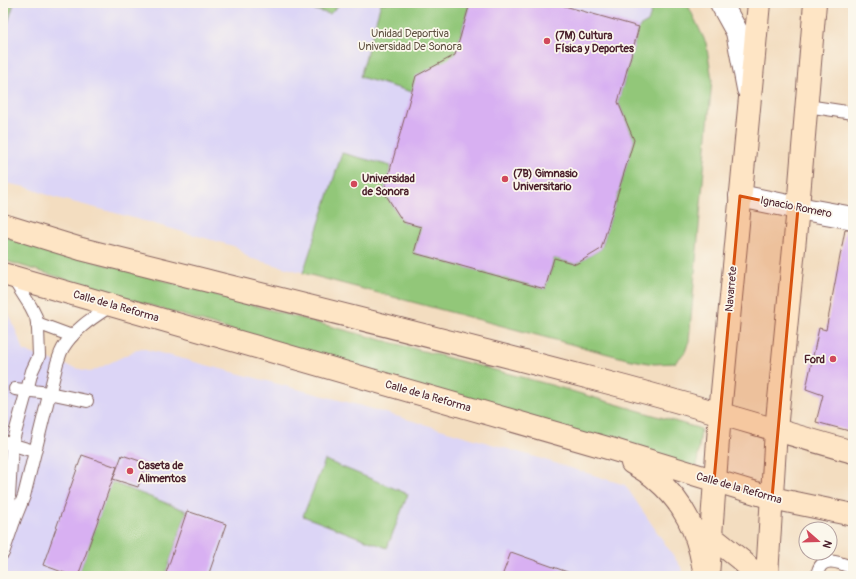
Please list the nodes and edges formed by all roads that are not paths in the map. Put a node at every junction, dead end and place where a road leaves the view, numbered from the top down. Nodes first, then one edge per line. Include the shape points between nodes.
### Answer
1 (721, 3) edge
2 (759, 3) edge
3 (815, 3) edge
4 (750, 97) junction
5 (806, 106) junction
6 (853, 113) edge
7 (740, 196) junction
8 (798, 208) junction
9 (853, 218) edge
10 (3, 225) edge
11 (8, 276) edge
12 (112, 305) junction
13 (37, 323) junction
14 (72, 336) junction
15 (21, 389) junction
16 (49, 393) junction
17 (87, 401) dead end
18 (720, 413) junction
19 (776, 430) junction
20 (8, 443) edge
21 (611, 449) junction
22 (34, 451) junction
23 (853, 452) edge
24 (714, 481) junction
25 (772, 498) junction
26 (853, 515) edge
27 (14, 521) junction
28 (711, 536) junction
29 (3, 553) edge
30 (853, 568) edge
31 (704, 576) edge
32 (708, 576) edge
33 (758, 576) edge
34 (767, 576) edge
35 (817, 576) edge

1 - 4 street via 737,32
2 - 4 main road, Navarrete
3 - 5 main road
4 - 7 main road, Navarrete
5 - 6 lane
5 - 8 main road
7 - 8 street, Ignacio Romero
7 - 18 main road, Navarrete
8 - 9 street, Ignacio Romero
8 - 19 main road
10 - 18 main road via 81,248
11 - 12 main road, Calle de la Reforma
11 - 13 lane via 31,307
12 - 14 lane
12 - 21 main road, Calle de la Reforma
13 - 14 lane
13 - 15 lane via 38,356
14 - 16 lane via 59,356
15 - 16 lane
15 - 20 lane
16 - 17 lane
16 - 22 lane
18 - 19 main road
18 - 24 main road, Navarrete
19 - 23 main road
19 - 25 main road
20 - 22 lane
20 - 27 lane via 9,497
21 - 24 main road, Calle de la Reforma
21 - 31 main road via 672,493 696,537
22 - 27 lane via 24,496
24 - 25 main road, Calle de la Reforma
24 - 28 main road, Navarrete
25 - 26 main road, Calle de la Reforma
25 - 34 main road
27 - 29 lane
28 - 32 main road, Navarrete
28 - 33 main road
30 - 35 lane via 832,561 824,563

